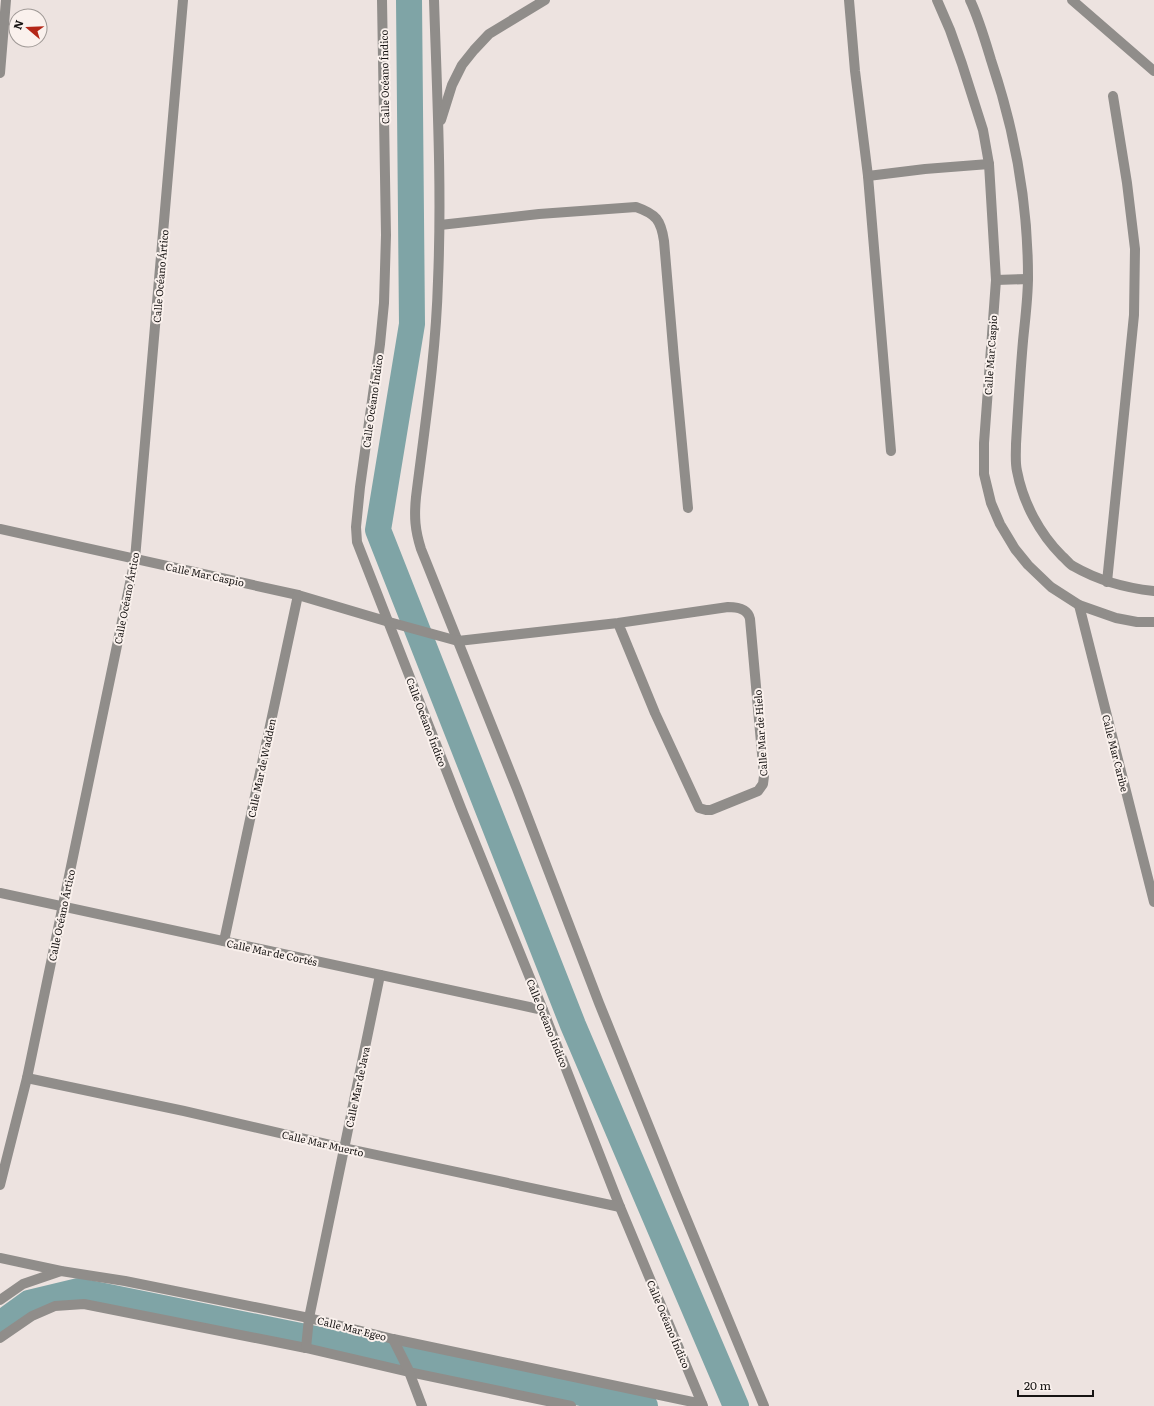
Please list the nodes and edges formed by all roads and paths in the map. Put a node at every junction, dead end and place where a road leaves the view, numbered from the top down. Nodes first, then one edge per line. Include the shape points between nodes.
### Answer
1 (6, 0) edge
2 (183, 0) edge
3 (382, 0) edge
4 (434, 0) edge
5 (545, 0) edge
6 (849, 0) edge
7 (937, 0) edge
8 (970, 0) edge
9 (1072, 0) edge
10 (1154, 72) edge
11 (0, 73) edge
12 (1113, 96) dead end
13 (439, 128) junction
14 (988, 164) junction
15 (868, 176) junction
16 (440, 225) junction
17 (1028, 279) junction
18 (996, 280) junction
19 (891, 451) dead end
20 (688, 508) dead end
21 (0, 530) edge
22 (135, 559) junction
23 (1107, 582) junction
24 (1154, 591) edge
25 (298, 595) junction
26 (1078, 605) junction
27 (389, 622) junction
28 (1154, 622) edge
29 (618, 623) junction
30 (455, 640) junction
31 (0, 893) edge
32 (1154, 902) edge
33 (64, 907) junction
34 (224, 941) junction
35 (380, 975) junction
36 (543, 1010) junction
37 (27, 1078) junction
38 (344, 1148) junction
39 (0, 1185) edge
40 (620, 1207) junction
41 (0, 1258) edge
42 (61, 1272) junction
43 (0, 1300) edge
44 (309, 1318) junction
45 (0, 1338) edge
46 (394, 1340) junction
47 (306, 1347) junction
48 (409, 1371) junction
49 (703, 1405) edge
50 (422, 1406) edge
51 (571, 1406) edge
52 (764, 1406) edge

1 - 11 street
2 - 22 street, Calle Océano Ártico
3 - 27 street, Calle Océano Índico via 386,235 384,303 356,528 360,552
4 - 13 street
5 - 13 street via 489,34 474,50 462,65 452,85
6 - 15 street
7 - 14 street, Calle Mar Caspio via 950,30 983,130
8 - 17 street via 978,17 1000,87 1018,162 1025,210
9 - 10 street
12 - 23 street via 1135,249 1134,315
13 - 16 street
14 - 15 street
14 - 18 street, Calle Mar Caspio
15 - 19 street
16 - 20 street via 636,207 646,210 662,226
16 - 30 street via 434,354 414,515 421,549
17 - 18 street
17 - 23 street via 1018,410 1017,470 1022,490 1042,532 1056,549 1072,566
18 - 26 street, Calle Mar Caspio via 984,443 984,474 991,503 1000,524 1028,565 1051,587
21 - 22 street, Calle Mar Caspio
22 - 25 street, Calle Mar Caspio
22 - 33 street, Calle Océano Ártico
23 - 24 street via 1131,589
25 - 27 street, Calle Mar Caspio
25 - 34 street, Calle Mar de Wadden
26 - 28 street, Calle Mar Caspio via 1116,618
26 - 32 street, Calle Mar Caribe
27 - 30 street, Calle Mar Caspio
27 - 36 street, Calle Océano Índico
29 - 29 street, Calle Mar de Hielo via 728,607 746,612 750,619 764,776 763,784 758,791 711,810 699,808 655,713
29 - 30 street, Calle Mar de Hielo
30 - 52 street via 517,789 605,1018
31 - 33 street, Calle Mar de Cortés
33 - 34 street, Calle Mar de Cortés
33 - 37 street, Calle Océano Ártico
34 - 35 street, Calle Mar de Cortés
35 - 36 street, Calle Mar de Cortés
35 - 38 street, Calle Mar de Java
36 - 40 street, Calle Océano Índico
37 - 38 street, Calle Mar Muerto
37 - 39 street, Calle Océano Ártico
38 - 40 street, Calle Mar Muerto
38 - 44 street, Calle Mar de Java
40 - 49 street, Calle Océano Índico
41 - 42 street, Calle Mar Egeo
42 - 43 street via 23,1284
42 - 44 street, Calle Mar Egeo via 125,1281
44 - 46 street, Calle Mar Egeo
44 - 47 street, Calle Mar de Java
45 - 47 street via 32,1316 54,1306 84,1304
46 - 48 street
46 - 49 street, Calle Mar Egeo
47 - 48 street
48 - 50 street
48 - 51 street

